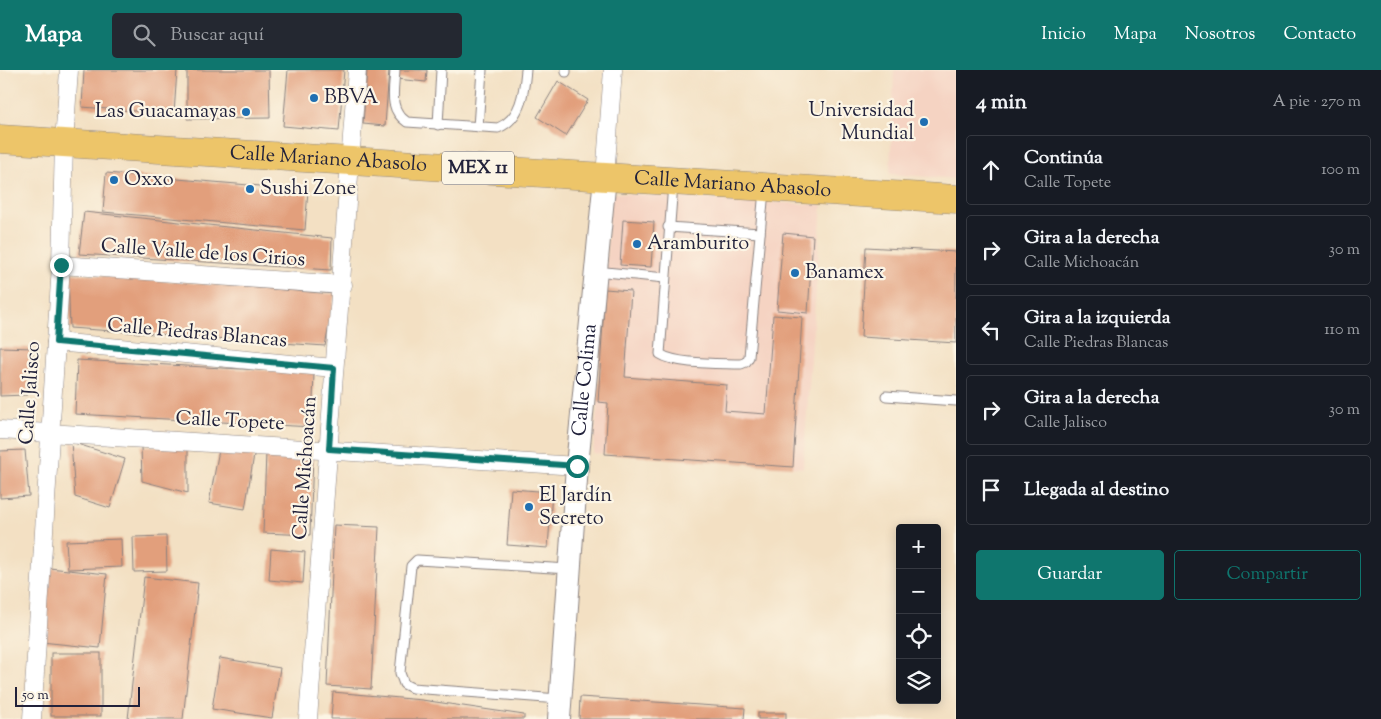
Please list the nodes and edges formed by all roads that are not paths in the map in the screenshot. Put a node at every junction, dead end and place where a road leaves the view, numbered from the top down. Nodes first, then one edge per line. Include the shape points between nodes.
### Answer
1 (69, 70) edge
2 (357, 70) edge
3 (395, 70) edge
4 (441, 70) edge
5 (482, 70) edge
6 (526, 70) edge
7 (612, 70) edge
8 (438, 125) junction
9 (478, 127) junction
10 (0, 138) edge
11 (64, 143) junction
12 (351, 160) junction
13 (605, 176) junction
14 (673, 181) junction
15 (764, 187) junction
16 (956, 199) edge
17 (668, 227) junction
18 (760, 233) junction
19 (61, 265) junction
20 (596, 271) junction
21 (665, 278) junction
22 (342, 285) junction
23 (56, 342) junction
24 (334, 368) junction
25 (886, 396) dead end
26 (956, 401) edge
27 (0, 430) edge
28 (50, 433) junction
29 (329, 449) junction
30 (577, 466) junction
31 (569, 569) junction
32 (559, 709) edge
33 (32, 719) edge
34 (308, 719) edge

1 - 11 street, Calle Jalisco
2 - 12 street, Calle Michoacán
3 - 8 lane via 394,108 398,115 407,122
4 - 8 lane
5 - 9 lane
6 - 9 lane via 522,100 507,124 498,128
7 - 13 street, Calle Colima
8 - 9 lane
10 - 11 main road, Calle Mariano Abasolo / MEX 11
11 - 12 main road, Calle Mariano Abasolo / MEX 11
11 - 19 street, Calle Jalisco
12 - 13 main road, Calle Mariano Abasolo / MEX 11
12 - 22 street, Calle Michoacán
13 - 14 main road, Calle Mariano Abasolo / MEX 11
13 - 20 street, Calle Colima
14 - 15 main road, Calle Mariano Abasolo / MEX 11
14 - 17 lane
15 - 16 main road, Calle Mariano Abasolo / MEX 11
15 - 18 lane
17 - 18 lane
17 - 21 lane
18 - 21 lane via 746,362 707,362 666,358 660,354
19 - 22 street, Calle Valle de los Cirios
19 - 23 street, Calle Jalisco
20 - 21 lane
20 - 30 street, Calle Colima
22 - 24 street, Calle Michoacán
23 - 24 street, Calle Piedras Blancas
23 - 28 street, Calle Jalisco
24 - 29 street, Calle Michoacán
25 - 26 lane
27 - 28 street, Calle Topete
28 - 29 street, Calle Topete
28 - 33 street, Calle Jalisco
29 - 30 street, Calle Topete
29 - 34 street, Calle Michoacán
30 - 31 street, Calle Colima
31 - 32 street, Calle Colima
31 - 32 lane via 417,560 410,566 400,673 404,684 412,688

